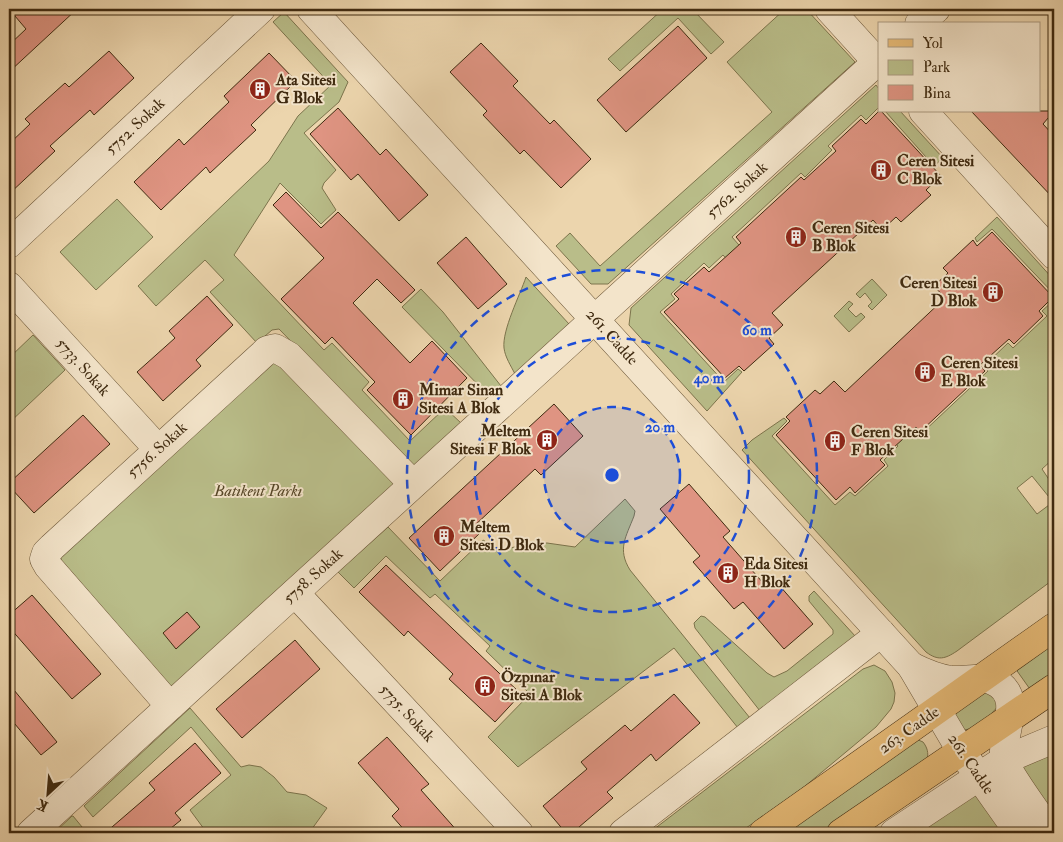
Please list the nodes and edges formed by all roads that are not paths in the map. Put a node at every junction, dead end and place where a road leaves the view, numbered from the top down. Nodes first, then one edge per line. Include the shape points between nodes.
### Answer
1 (261, 9) edge
2 (829, 9) edge
3 (936, 9) edge
4 (316, 10) edge
5 (921, 22) edge
6 (878, 61) edge
7 (878, 63) edge
8 (923, 112) edge
9 (9, 244) edge
10 (1054, 255) edge
11 (9, 286) edge
12 (595, 319) junction
13 (158, 449) junction
14 (414, 484) junction
15 (295, 593) junction
16 (1054, 627) edge
17 (881, 633) junction
18 (912, 666) junction
19 (981, 679) junction
20 (1054, 688) edge
21 (170, 706) junction
22 (938, 710) junction
23 (1010, 718) junction
24 (1052, 746) edge
25 (961, 751) junction
26 (1004, 760) junction
27 (979, 777) junction
28 (31, 833) edge
29 (519, 833) edge
30 (623, 833) edge
31 (763, 833) edge
32 (841, 833) edge
33 (894, 833) edge
34 (1019, 833) edge
35 (1051, 833) edge

1 - 9 street, 5752. Sokak
2 - 6 street
3 - 5 street
4 - 12 street, 261. Cadde
7 - 12 street, 5762. Sokak
8 - 10 street
11 - 13 street, 5733. Sokak
12 - 14 street, 5758. Sokak
12 - 17 street, 261. Cadde
13 - 14 street, 5756. Sokak via 263,354 275,348 289,356
13 - 21 street, 5756. Sokak via 52,547 44,559
14 - 15 street, 5758. Sokak
15 - 21 street, 5758. Sokak
15 - 29 street, 5735. Sokak
16 - 19 main road, 263. Cadde
17 - 18 street, 261. Cadde
17 - 30 street
18 - 19 street, 261. Cadde via 939,678
18 - 22 street, 261. Cadde
19 - 22 main road, 263. Cadde
19 - 23 street, 261. Cadde via 1002,686 1007,693
20 - 23 main road
21 - 28 street, 5758. Sokak
22 - 25 street, 261. Cadde
22 - 31 main road, 263. Cadde
23 - 25 main road
23 - 26 street, 261. Cadde
24 - 26 street
25 - 27 street, 261. Cadde
25 - 32 main road
26 - 27 street
26 - 35 street, 261. Cadde
27 - 33 street
27 - 34 street, 261. Cadde

